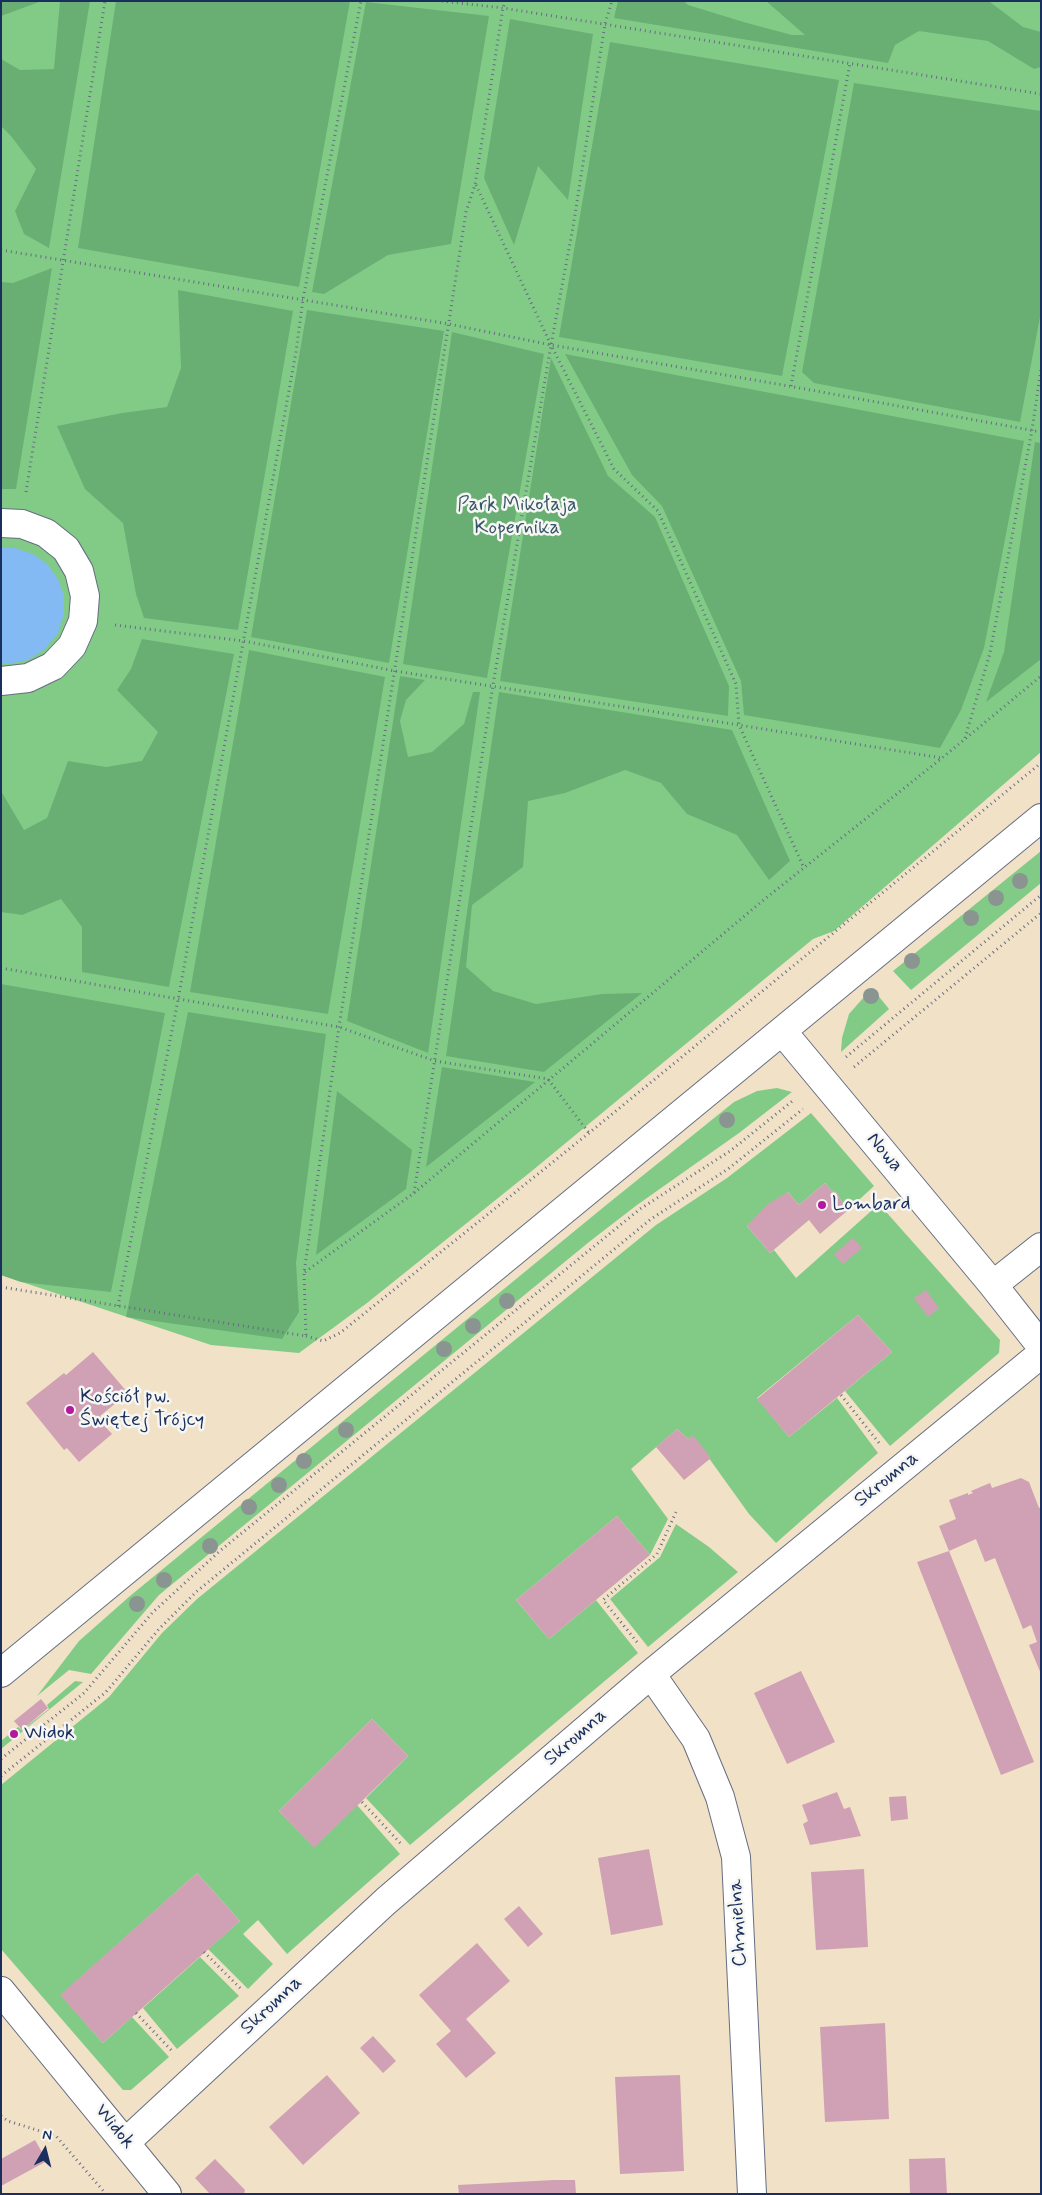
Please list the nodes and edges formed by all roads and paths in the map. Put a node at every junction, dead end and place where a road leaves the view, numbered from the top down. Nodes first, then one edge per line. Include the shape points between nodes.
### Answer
1 (105, 1) edge
2 (362, 1) edge
3 (442, 1) edge
4 (506, 1) edge
5 (612, 1) edge
6 (503, 8) junction
7 (605, 24) junction
8 (850, 63) junction
9 (1041, 94) edge
10 (475, 185) junction
11 (1, 250) edge
12 (63, 261) junction
13 (303, 299) junction
14 (449, 324) junction
15 (551, 345) junction
16 (1041, 369) edge
17 (791, 386) junction
18 (1032, 430) junction
19 (1041, 432) edge
20 (29, 467) dead end
21 (1, 523) edge
22 (83, 621) junction
23 (244, 641) junction
24 (395, 671) junction
25 (1041, 676) edge
26 (1, 681) edge
27 (494, 685) junction
28 (739, 724) junction
29 (965, 740) junction
30 (942, 758) junction
31 (1041, 763) edge
32 (1041, 818) edge
33 (804, 868) junction
34 (1041, 894) edge
35 (1041, 913) edge
36 (1, 968) edge
37 (178, 1000) junction
38 (339, 1027) junction
39 (782, 1031) junction
40 (435, 1061) junction
41 (548, 1079) junction
42 (825, 1082) junction
43 (589, 1133) junction
44 (414, 1193) junction
45 (1041, 1248) edge
46 (304, 1273) junction
47 (993, 1286) junction
48 (1, 1287) edge
49 (118, 1306) junction
50 (306, 1336) junction
51 (1041, 1346) edge
52 (1041, 1354) edge
53 (841, 1395) dead end
54 (883, 1448) dead end
55 (676, 1512) dead end
56 (638, 1643) dead end
57 (1, 1673) edge
58 (651, 1674) junction
59 (1, 1759) edge
60 (1, 1776) edge
61 (362, 1802) dead end
62 (408, 1851) dead end
63 (204, 1952) dead end
64 (243, 1991) dead end
65 (1, 1992) edge
66 (136, 2013) dead end
67 (178, 2058) dead end
68 (1, 2116) edge
69 (126, 2142) junction
70 (106, 2194) edge
71 (167, 2194) edge
72 (752, 2194) edge

1 - 12 path
2 - 13 path
3 - 6 path
4 - 6 path
5 - 7 path
6 - 7 path
6 - 10 path
7 - 8 path
7 - 15 path
8 - 9 path
8 - 17 path
10 - 14 path via 466,212
10 - 15 path
11 - 12 path
12 - 13 path
12 - 20 path
13 - 14 path
13 - 23 path
14 - 15 path
14 - 24 path
15 - 17 path
15 - 27 path
15 - 28 path via 614,469 658,512 736,684
16 - 18 path
17 - 18 path
18 - 19 path
18 - 29 path via 990,653
21 - 22 street via 22,524 46,533 66,549 79,571 85,596
22 - 23 path
22 - 26 street via 72,646 53,666 28,678
23 - 24 path
23 - 37 path
24 - 27 path
24 - 38 path
25 - 29 path
27 - 28 path
27 - 40 path
28 - 30 path
28 - 33 path
29 - 30 path
30 - 33 path
31 - 43 path
32 - 39 street
33 - 41 path
34 - 42 path
35 - 42 path
36 - 37 path
37 - 38 path
37 - 49 path
38 - 40 path
38 - 46 path
39 - 42 street, Nowa
39 - 57 street
40 - 41 path
40 - 44 path
41 - 43 path
41 - 44 path
42 - 47 street, Nowa
42 - 59 path via 730,1151 640,1209 229,1544 153,1612 84,1692
42 - 60 path via 728,1169 651,1219 196,1592 159,1628 106,1692
43 - 50 path via 340,1333 322,1341
44 - 46 path
45 - 47 street
46 - 50 path
47 - 51 street, Nowa
48 - 49 path
49 - 50 path
52 - 58 street, Skromna
53 - 54 path
55 - 56 path via 657,1554 603,1600
58 - 69 street, Skromna via 386,1901
58 - 72 street, Chmielna via 696,1739 720,1797 736,1857
61 - 62 path
63 - 64 path
65 - 69 street, Widok
66 - 67 path
68 - 70 path via 56,2136
69 - 71 street, Widok

